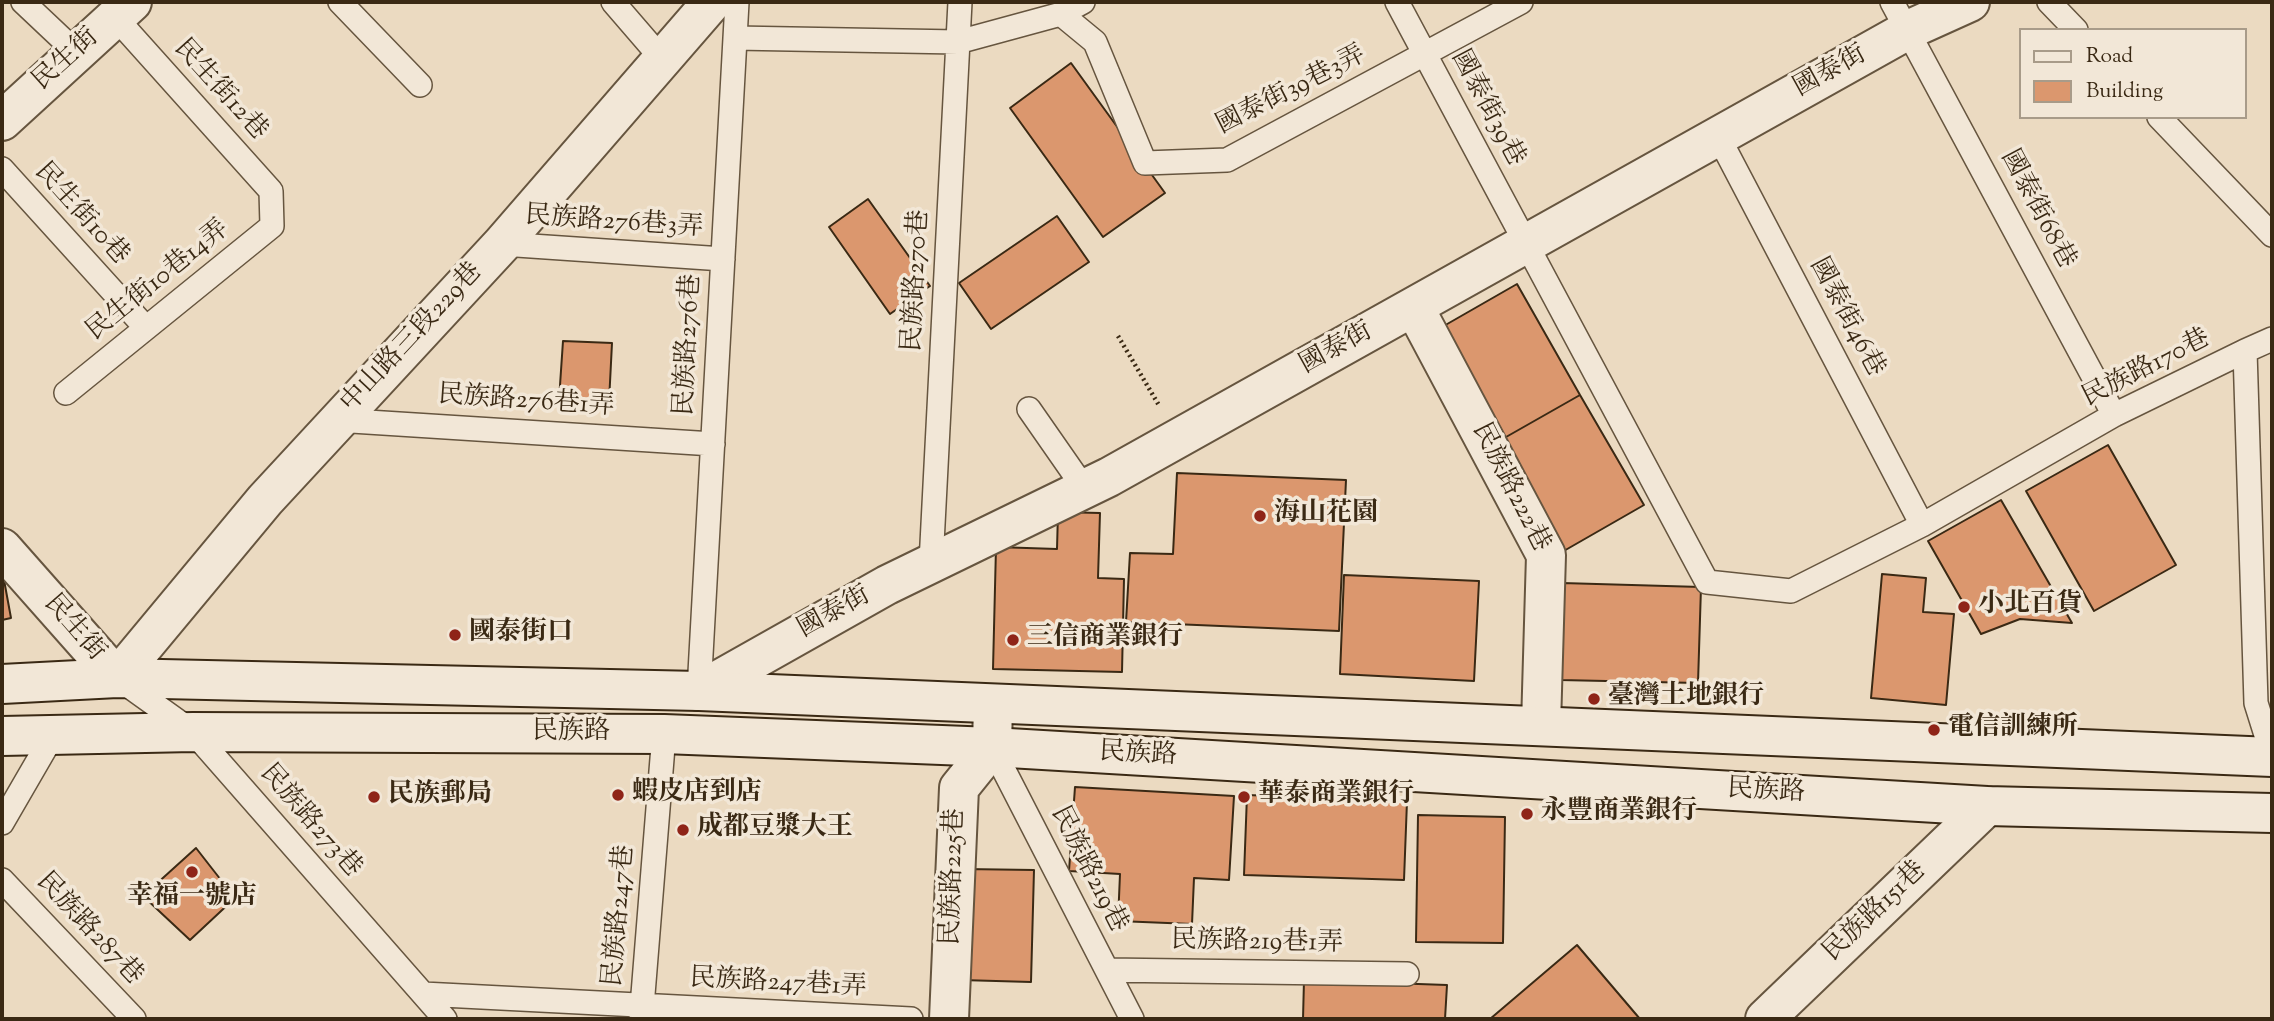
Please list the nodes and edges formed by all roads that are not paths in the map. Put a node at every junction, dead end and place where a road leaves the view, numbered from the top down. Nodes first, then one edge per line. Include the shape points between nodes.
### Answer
1 (23, 2) edge
2 (341, 2) edge
3 (613, 2) edge
4 (712, 2) edge
5 (737, 2) edge
6 (960, 2) edge
7 (1083, 2) edge
8 (1397, 2) edge
9 (1521, 2) edge
10 (1970, 2) edge
11 (2049, 2) edge
12 (123, 9) edge
13 (1060, 14) junction
14 (1900, 16) edge
15 (2074, 28) edge
16 (735, 38) junction
17 (958, 42) junction
18 (76, 52) junction
19 (1425, 54) junction
20 (663, 60) junction
21 (420, 85) dead end
22 (2161, 119) edge
23 (2, 121) edge
24 (1718, 136) junction
25 (2, 170) edge
26 (272, 207) joint
27 (2272, 235) edge
28 (1527, 243) junction
29 (502, 244) junction
30 (723, 259) junction
31 (1414, 307) junction
32 (146, 328) junction
33 (2272, 339) edge
34 (2245, 351) junction
35 (65, 393) dead end
36 (1029, 409) dead end
37 (2115, 415) junction
38 (336, 420) junction
39 (713, 444) junction
40 (1084, 488) junction
41 (1922, 526) junction
42 (2, 548) edge
43 (931, 564) junction
44 (1791, 591) joint
45 (117, 678) junction
46 (2, 684) edge
47 (699, 691) junction
48 (993, 704) junction
49 (1541, 725) junction
50 (193, 732) junction
51 (664, 734) junction
52 (53, 735) junction
53 (2, 736) edge
54 (992, 747) junction
55 (2272, 755) edge
56 (1987, 806) junction
57 (2272, 813) edge
58 (2, 823) edge
59 (2, 880) edge
60 (1107, 970) junction
61 (1407, 974) dead end
62 (423, 994) junction
63 (641, 1012) edge
64 (134, 1019) edge
65 (445, 1019) edge
66 (911, 1019) edge
67 (949, 1019) edge
68 (1132, 1019) edge
69 (1765, 1019) edge

1 - 18 lane
2 - 21 lane
3 - 20 lane
4 - 20 main road, 中山路三段229巷
5 - 16 lane, 民族路276巷
6 - 17 lane, 民族路270巷
7 - 13 lane
8 - 19 lane, 國泰街39巷
9 - 19 lane
10 - 14 main road, 國泰街
11 - 15 lane
12 - 18 main road, 民生街
12 - 26 lane, 民生街12巷 via 271,191
13 - 17 lane
13 - 19 lane, 國泰街39巷3弄 via 1095,42 1145,163 1227,160
14 - 24 main road, 國泰街
14 - 37 lane, 國泰街68巷
16 - 17 lane
16 - 30 lane, 民族路276巷
17 - 43 lane, 民族路270巷
18 - 23 main road, 民生街
19 - 28 lane, 國泰街39巷
20 - 29 main road, 中山路三段229巷
22 - 27 lane
24 - 28 main road, 國泰街
24 - 41 lane, 國泰街46巷
25 - 32 lane, 民生街10巷
26 - 32 lane, 民生街10巷14弄 via 272,226
28 - 31 main road, 國泰街
28 - 44 lane, 國泰街39巷 via 1707,582
29 - 30 lane, 民族路276巷3弄
29 - 38 main road, 中山路三段229巷
30 - 39 lane, 民族路276巷
31 - 40 main road, 國泰街
31 - 49 main road, 民族路222巷 via 1546,555
32 - 35 lane, 民生街10巷14弄
33 - 34 lane
34 - 37 lane, 民族路170巷
34 - 55 lane, 民族路170巷 via 2256,703
36 - 40 lane
37 - 41 lane, 民族路170巷
38 - 39 lane, 民族路276巷1弄
38 - 45 main road, 中山路三段229巷
39 - 47 lane, 民族路276巷
40 - 43 main road, 國泰街
41 - 44 lane, 民族路170巷
42 - 45 main road, 民生街
43 - 47 main road, 國泰街 via 887,584
45 - 46 main road, 民族路
45 - 47 main road, 民族路
45 - 50 lane, 民族路273巷
47 - 48 main road, 民族路
48 - 49 main road, 民族路
48 - 54 main road
49 - 55 main road, 民族路
50 - 51 main road, 民族路
50 - 52 main road, 民族路
50 - 62 lane, 民族路273巷
51 - 54 main road, 民族路
51 - 63 lane, 民族路247巷
52 - 53 main road, 民族路
52 - 58 lane
54 - 56 main road, 民族路
54 - 60 lane, 民族路219巷
54 - 67 main road, 民族路225巷 via 959,789
56 - 57 main road, 民族路
56 - 69 main road, 民族路151巷
59 - 64 lane, 民族路287巷
60 - 61 lane, 民族路219巷1弄
60 - 68 lane, 民族路219巷
62 - 63 lane, 民族路247巷1弄
62 - 65 lane, 民族路273巷
63 - 66 lane, 民族路247巷1弄

